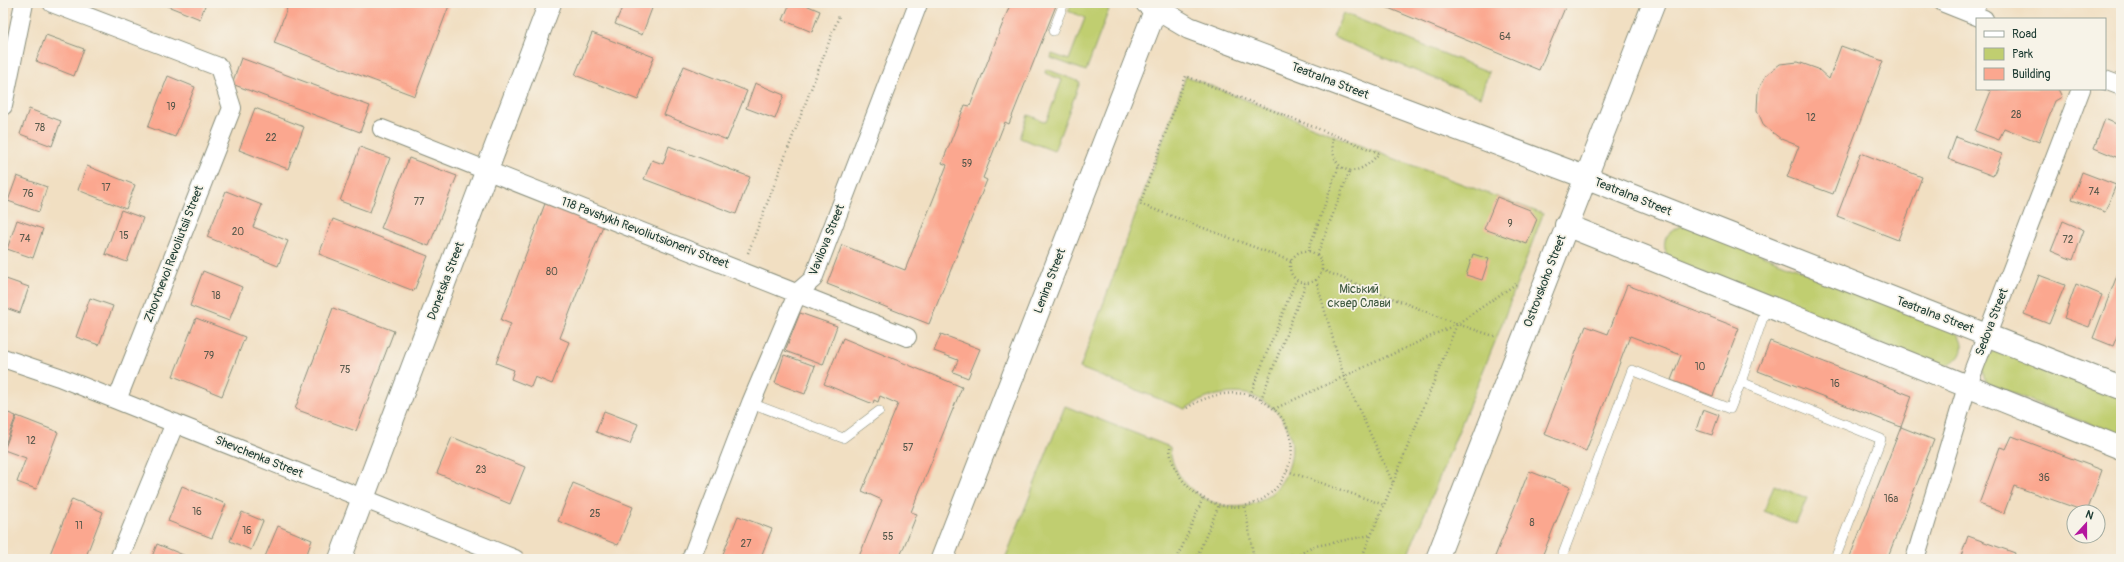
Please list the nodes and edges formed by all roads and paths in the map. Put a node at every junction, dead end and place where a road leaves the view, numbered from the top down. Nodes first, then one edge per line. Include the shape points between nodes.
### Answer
1 (24, 3) edge
2 (52, 3) edge
3 (550, 3) edge
4 (1064, 3) edge
5 (1654, 3) edge
6 (1944, 3) edge
7 (918, 4) dead end
8 (1154, 5) edge
9 (1981, 12) edge
10 (839, 16) dead end
11 (1053, 31) dead end
12 (2106, 80) edge
13 (2121, 86) edge
14 (2081, 90) edge
15 (3, 106) edge
16 (382, 129) dead end
17 (1333, 135) junction
18 (1339, 166) junction
19 (1350, 170) junction
20 (487, 171) junction
21 (1585, 177) junction
22 (1566, 225) junction
23 (1308, 251) junction
24 (1317, 255) junction
25 (1291, 261) junction
26 (742, 270) junction
27 (1322, 270) junction
28 (1296, 280) junction
29 (1316, 280) junction
30 (1306, 283) junction
31 (1516, 284) dead end
32 (798, 292) junction
33 (1767, 306) junction
34 (1457, 324) junction
35 (1987, 335) junction
36 (907, 337) dead end
37 (1497, 337) dead end
38 (3, 358) edge
39 (1344, 377) junction
40 (1741, 382) junction
41 (1967, 387) junction
42 (2121, 388) edge
43 (1250, 395) junction
44 (1261, 399) junction
45 (117, 400) junction
46 (751, 403) junction
47 (1185, 409) dead end
48 (1274, 409) junction
49 (879, 411) dead end
50 (176, 423) junction
51 (1170, 447) dead end
52 (2121, 448) edge
53 (1287, 471) junction
54 (1393, 483) junction
55 (1203, 498) junction
56 (363, 499) junction
57 (1219, 505) junction
58 (1384, 505) junction
59 (1245, 507) junction
60 (1371, 536) junction
61 (119, 559) edge
62 (340, 559) edge
63 (514, 559) edge
64 (691, 559) edge
65 (942, 559) edge
66 (1177, 559) edge
67 (1196, 559) edge
68 (1254, 559) edge
69 (1293, 559) edge
70 (1361, 559) edge
71 (1437, 559) edge
72 (1560, 559) edge
73 (1835, 559) edge
74 (1916, 559) edge

1 - 15 street
2 - 45 street, Zhovtnevoi Revoliutsii Street via 219,67 232,108
3 - 20 street, Donetska Street
4 - 11 lane
5 - 21 street, Ostrovskoho Street
6 - 9 street
7 - 32 street, Vavilova Street via 813,279
8 - 21 street, Teatralna Street via 1189,28
8 - 65 street, Lenina Street
10 - 26 path
12 - 13 street
14 - 35 street, Sedova Street
16 - 20 street, 118 Pavshykh Revoliutsioneriv Street
17 - 18 path via 1331,149 1333,158
17 - 19 path via 1379,153 1371,163
17 - 25 path via 1186,76 1140,204
18 - 19 path
18 - 23 path
19 - 24 path
20 - 26 street, 118 Pavshykh Revoliutsioneriv Street
20 - 56 street, Donetska Street
21 - 22 street, Ostrovskoho Street
21 - 35 street, Teatralna Street
22 - 33 street
22 - 71 street, Ostrovskoho Street
23 - 24 path
23 - 25 path via 1298,253
24 - 27 path
25 - 28 path via 1290,271
26 - 32 street, 118 Pavshykh Revoliutsioneriv Street
27 - 29 path
27 - 34 path
28 - 30 path
28 - 43 path
29 - 30 path
29 - 39 path
30 - 44 path
31 - 34 path
32 - 36 street, 118 Pavshykh Revoliutsioneriv Street
32 - 46 street, Vavilova Street
33 - 40 lane
33 - 41 street
34 - 37 path
34 - 39 path
34 - 54 path
35 - 41 street, Sedova Street
35 - 42 street, Teatralna Street
38 - 45 street, Shevchenka Street
39 - 48 path
39 - 54 path
40 - 72 lane via 1730,409 1632,370
40 - 73 lane via 1882,439
41 - 52 street
41 - 74 street, Sedova Street
43 - 44 path
43 - 47 path via 1216,395
44 - 48 path
45 - 50 street, Shevchenka Street
46 - 49 lane via 843,438
46 - 64 street, Vavilova Street
48 - 53 path via 1285,424 1291,443 1291,460
50 - 56 street, Shevchenka Street
50 - 61 street
51 - 55 path via 1170,456 1179,475
53 - 58 path
53 - 59 path via 1264,500
54 - 58 path
55 - 57 path
55 - 66 path
56 - 62 street, Donetska Street
56 - 63 street, Shevchenka Street
57 - 59 path via 1228,508
57 - 67 path
58 - 60 path
59 - 68 path
60 - 69 path via 1311,548
60 - 70 path

